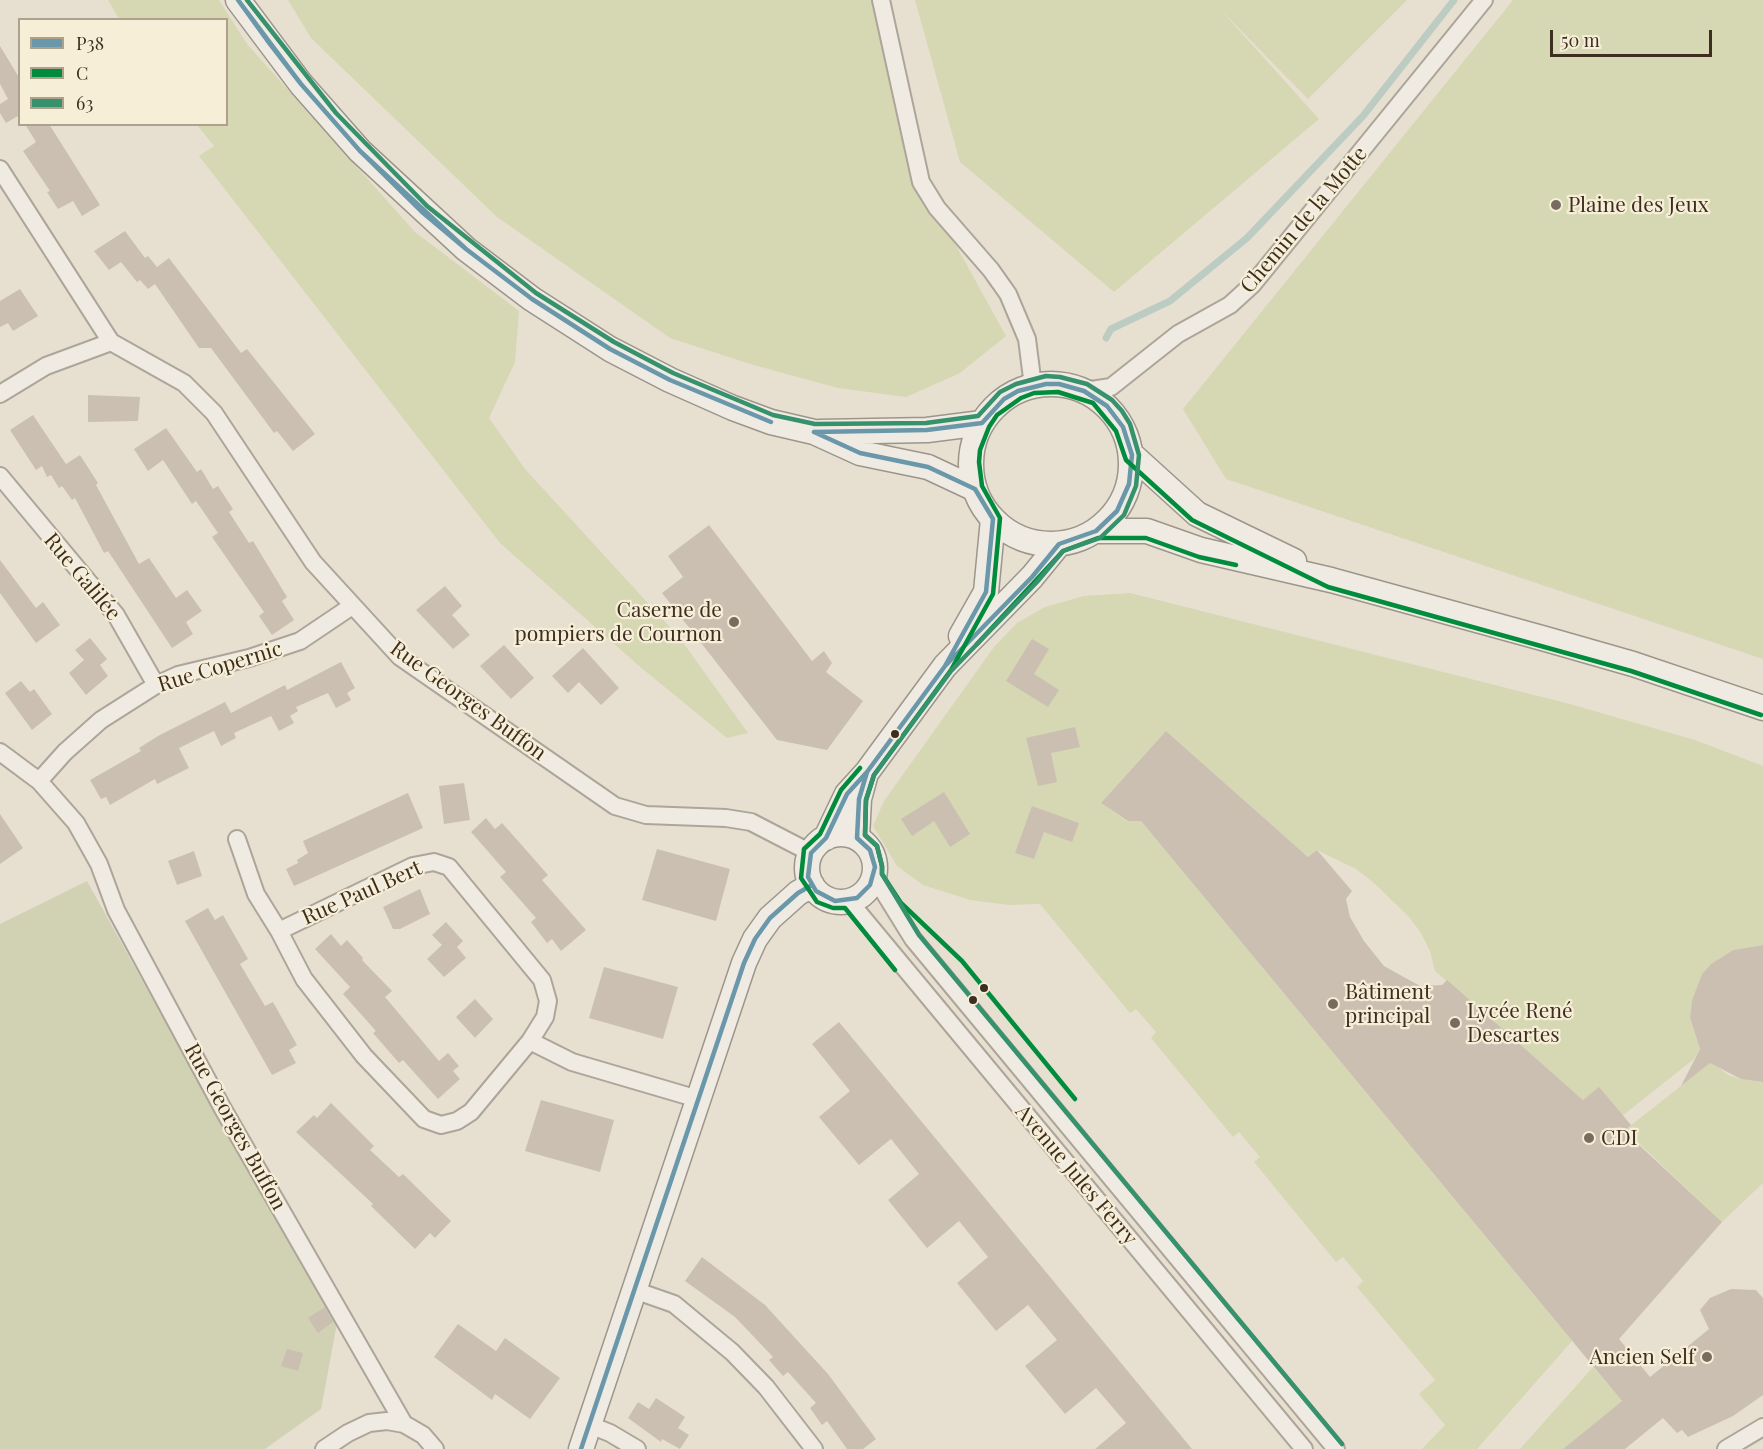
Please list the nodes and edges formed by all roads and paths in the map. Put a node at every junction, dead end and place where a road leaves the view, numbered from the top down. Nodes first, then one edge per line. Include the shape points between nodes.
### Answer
1 (238, 0) edge
2 (881, 0) edge
3 (1484, 0) edge
4 (0, 169) edge
5 (111, 342) junction
6 (1033, 386) junction
7 (1084, 391) junction
8 (0, 394) edge
9 (982, 423) junction
10 (813, 432) junction
11 (1132, 455) junction
12 (0, 476) edge
13 (975, 489) junction
14 (993, 519) junction
15 (1096, 531) junction
16 (1059, 544) junction
17 (1331, 580) junction
18 (352, 606) junction
19 (945, 666) junction
20 (156, 685) junction
21 (1763, 708) edge
22 (0, 752) edge
23 (867, 772) junction
24 (39, 781) junction
25 (857, 838) junction
26 (237, 839) dead end
27 (818, 845) junction
28 (874, 876) junction
29 (812, 885) junction
30 (849, 901) junction
31 (279, 931) junction
32 (530, 1041) junction
33 (698, 1099) junction
34 (634, 1290) junction
35 (404, 1424) junction
36 (590, 1425) junction
37 (1763, 1427) edge
38 (324, 1449) edge
39 (435, 1449) edge
40 (580, 1449) edge
41 (636, 1449) edge
42 (814, 1449) edge
43 (1304, 1449) edge
44 (1336, 1449) edge
45 (1726, 1449) edge

1 - 10 main road via 301,84 360,151 422,212 498,275 610,349 670,380 771,422
2 - 6 street via 921,182 937,208 1008,294 1027,339
3 - 7 street, Chemin de la Motte via 1253,284 1230,305 1178,334 1111,387
4 - 5 street
5 - 8 street via 46,366
5 - 18 street, Rue Georges Buffon via 184,383 214,413 296,538
6 - 7 main road via 1059,384
6 - 9 main road via 1004,399
7 - 11 main road via 1116,416
9 - 10 main road via 927,430
9 - 13 main road via 971,462
10 - 13 main road via 860,453 928,467
11 - 15 main road via 1124,498 1117,511
11 - 17 main road via 1197,514
12 - 20 street, Rue Galilée via 116,615
13 - 14 main road
14 - 16 main road via 1030,542
14 - 19 main road via 986,592
15 - 16 main road
15 - 17 main road via 1147,531 1201,550
16 - 19 main road
17 - 21 main road via 1633,664
18 - 20 street, Rue Copernic via 300,641 178,675
18 - 27 street, Rue Georges Buffon via 400,657 615,806 646,814 751,822
19 - 23 main road
20 - 24 street, Rue Copernic via 101,720
22 - 24 street, Rue Georges Buffon
23 - 25 main road via 859,799
23 - 27 main road via 847,794
24 - 35 street, Rue Georges Buffon via 76,823 94,854 116,910 223,1109
25 - 27 main road via 836,834
25 - 28 main road via 870,850
26 - 31 street, Rue Paul Bert via 256,894
27 - 29 main road via 807,867
28 - 30 main road via 864,893
28 - 44 street, Avenue Jules Ferry via 913,939
29 - 30 main road via 828,900
29 - 33 main road via 783,906 755,939
30 - 43 street, Avenue Jules Ferry
31 - 32 street, Rue Paul Bert via 304,979 332,1018 424,1119 441,1125 471,1112
31 - 32 street, Rue Paul Bert via 413,866 434,862 449,867 542,980 548,1001 545,1017
32 - 33 street via 572,1062
33 - 34 main road
34 - 36 main road
34 - 42 street via 674,1304 732,1352 766,1387
35 - 38 street via 369,1423
35 - 39 street via 423,1435
36 - 40 main road
36 - 41 street
37 - 45 street

